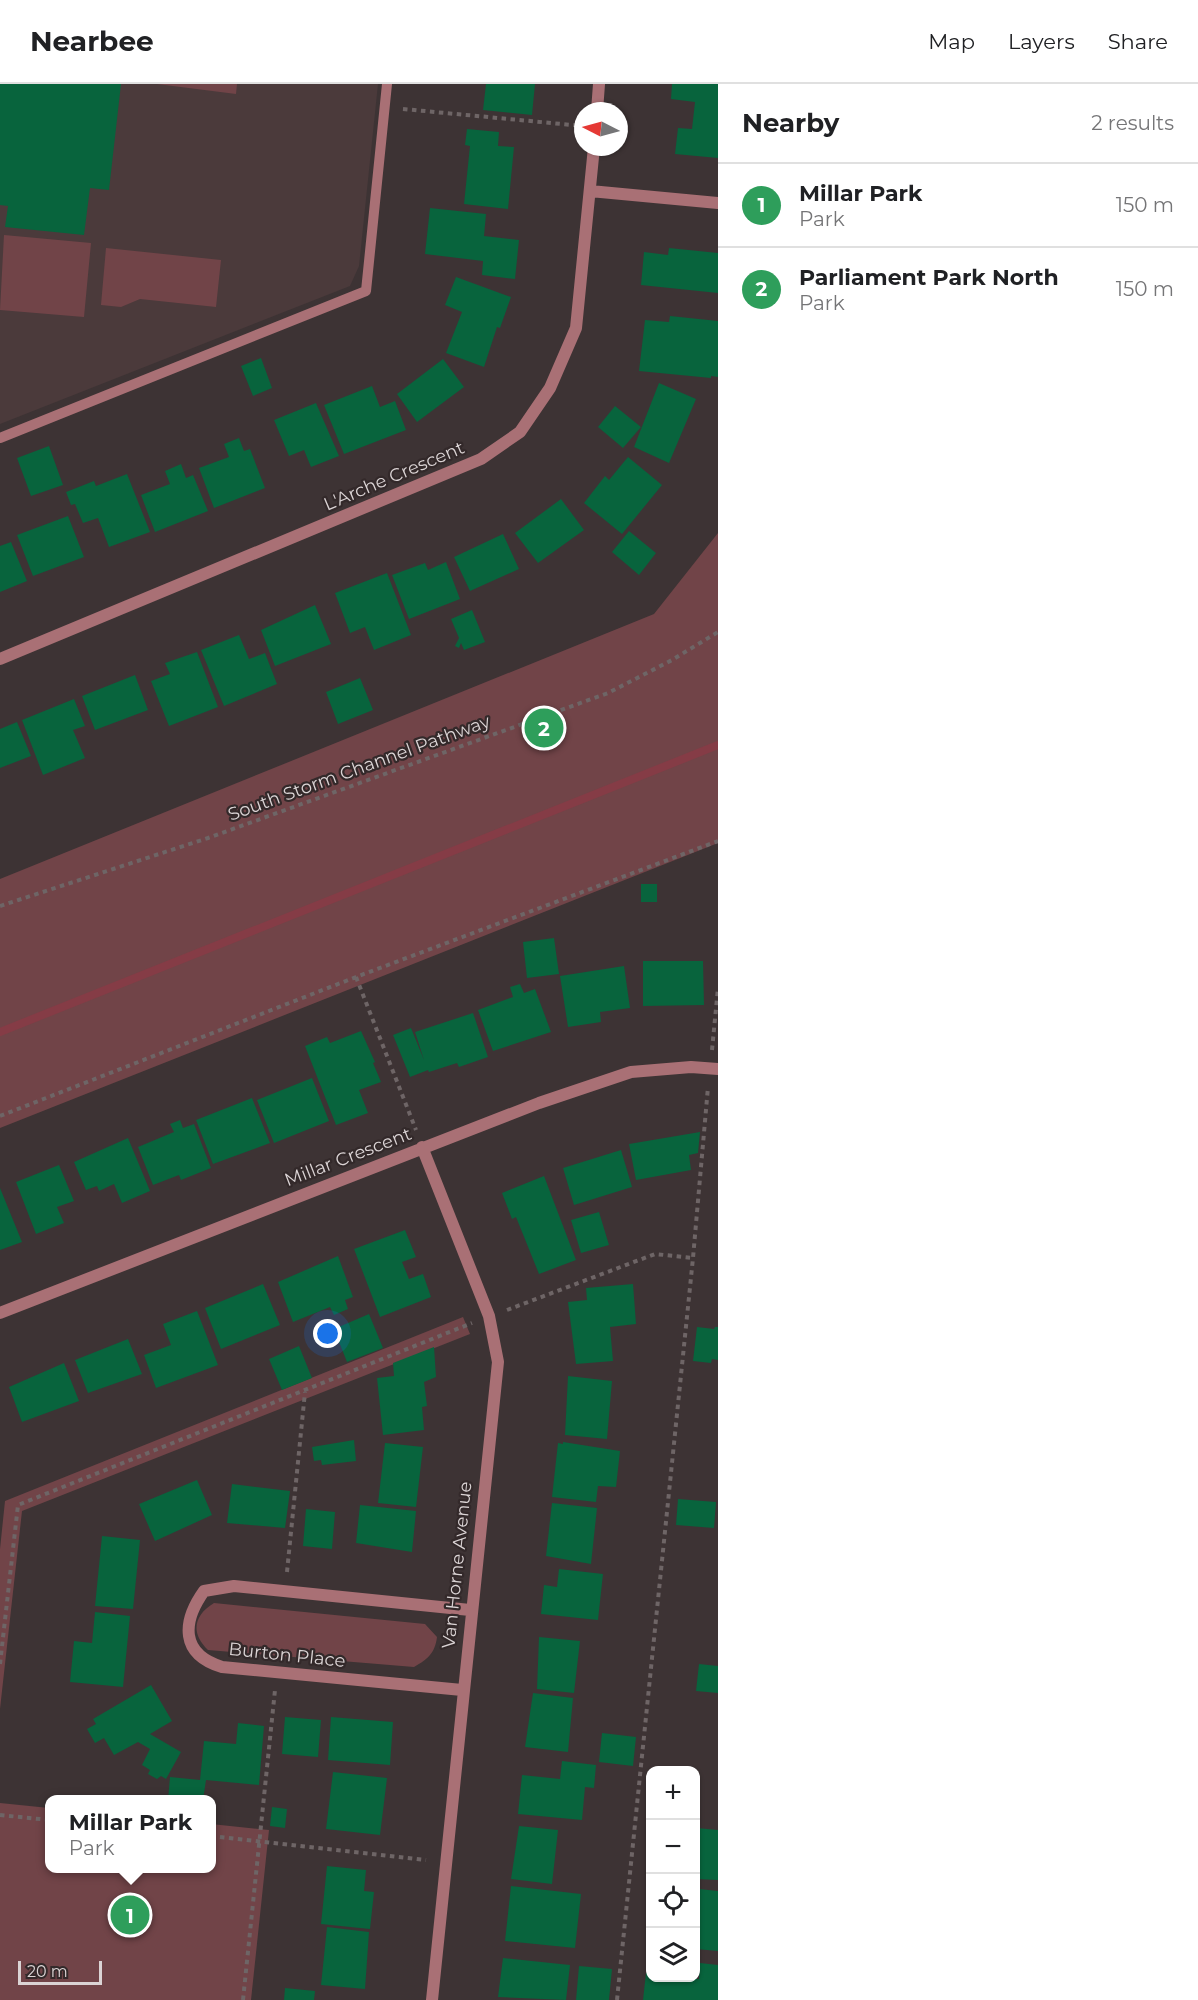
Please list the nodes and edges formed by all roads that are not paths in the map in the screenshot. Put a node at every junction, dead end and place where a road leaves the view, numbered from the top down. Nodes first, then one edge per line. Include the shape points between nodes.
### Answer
1 (387, 84) edge
2 (599, 84) edge
3 (598, 102) edge
4 (593, 156) edge
5 (590, 191) junction
6 (718, 203) edge
7 (0, 438) edge
8 (0, 659) edge
9 (714, 1069) edge
10 (422, 1147) junction
11 (0, 1313) edge
12 (470, 1610) junction
13 (462, 1690) junction
14 (432, 2000) edge

1 - 7 lane via 366,291
2 - 3 street
4 - 5 street, L'Arche Crescent
5 - 6 street
5 - 8 street, L'Arche Crescent via 576,328 550,388 520,432 481,459
9 - 10 street, Millar Crescent via 631,1072
10 - 11 street, Millar Crescent
10 - 12 street, Van Horne Avenue via 489,1316 498,1362
12 - 13 street, Van Horne Avenue
12 - 13 street, Burton Place via 234,1586 204,1591 191,1609 188,1634 193,1651 222,1667
13 - 14 street, Van Horne Avenue

